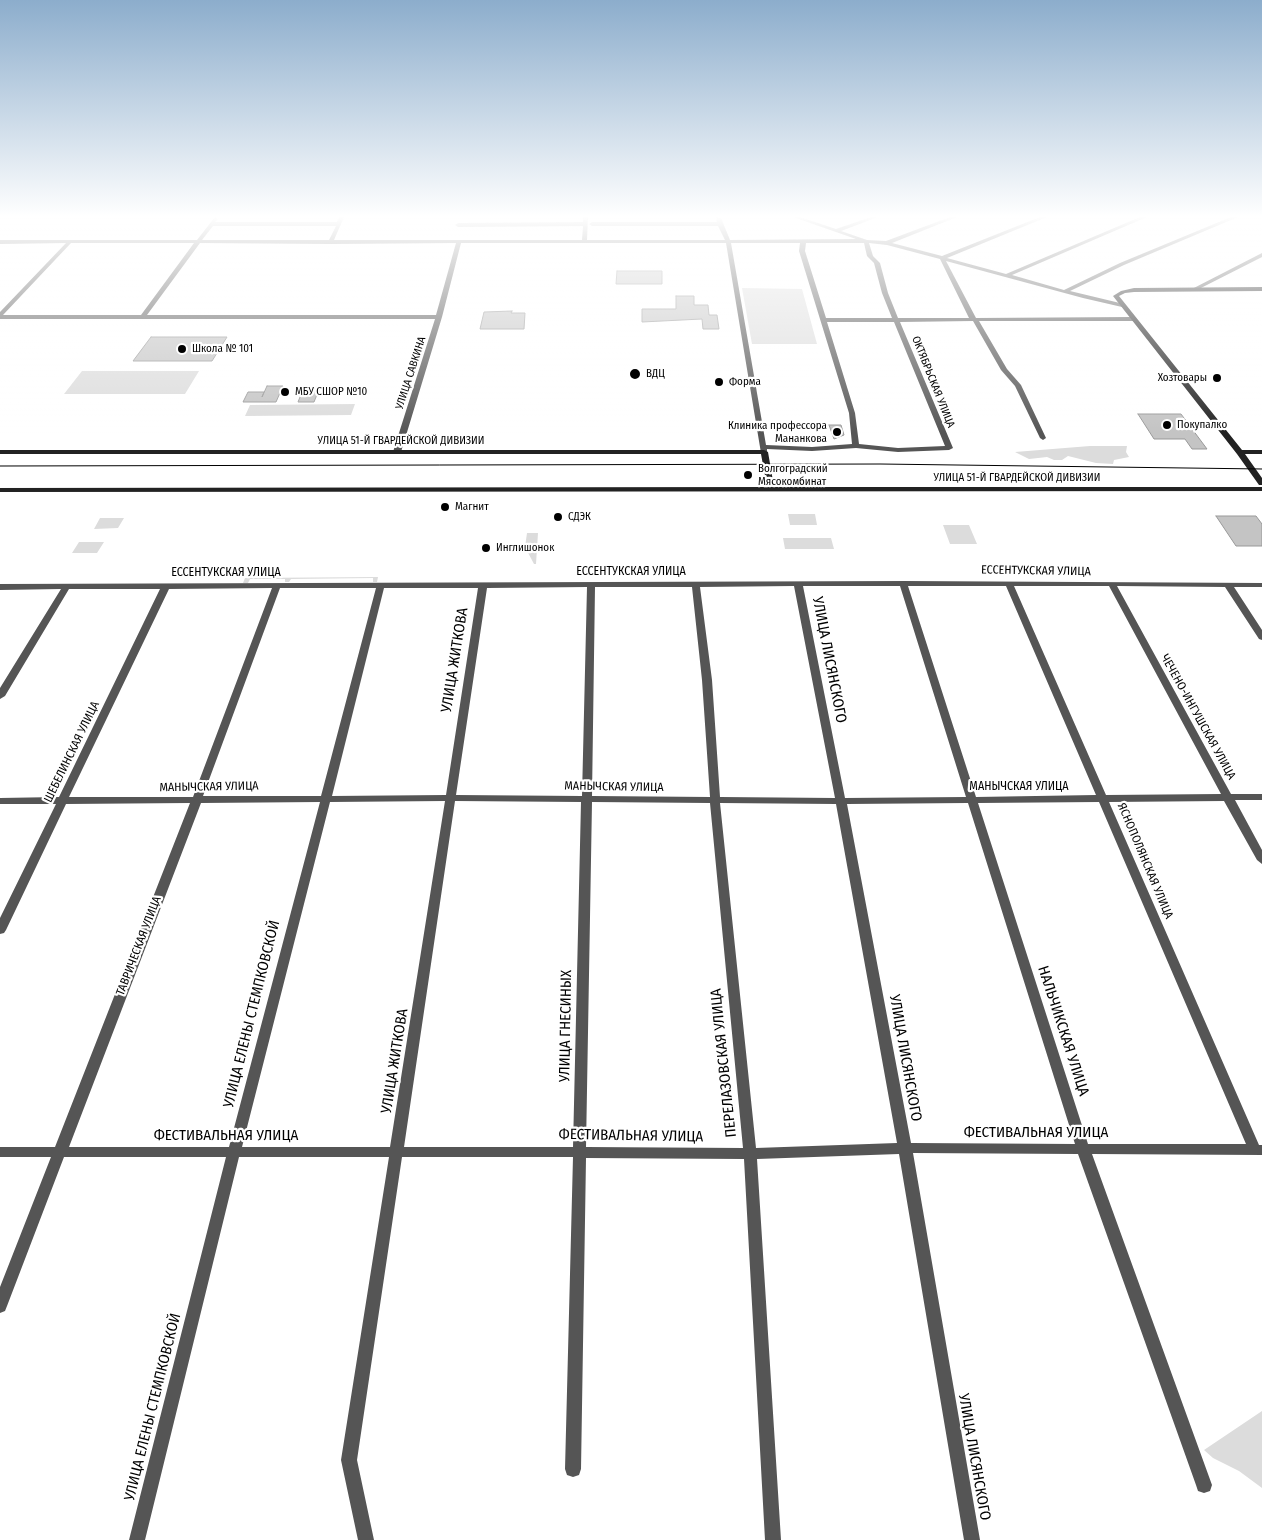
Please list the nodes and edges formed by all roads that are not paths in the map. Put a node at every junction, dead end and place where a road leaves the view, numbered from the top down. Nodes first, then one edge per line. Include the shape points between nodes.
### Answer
1 (26, 289) edge
2 (162, 289) edge
3 (445, 289) edge
4 (736, 289) edge
5 (814, 289) edge
6 (885, 289) edge
7 (957, 289) edge
8 (1058, 289) edge
9 (1071, 289) edge
10 (1262, 289) edge
11 (1193, 290) joint
12 (1066, 291) junction
13 (1122, 304) junction
14 (0, 316) edge
15 (142, 316) junction
16 (439, 317) junction
17 (897, 319) junction
18 (974, 319) junction
19 (1133, 319) junction
20 (824, 320) junction
21 (1044, 438) dead end
22 (856, 446) junction
23 (764, 449) junction
24 (0, 452) edge
25 (397, 452) junction
26 (1240, 452) junction
27 (1262, 452) edge
28 (1262, 483) edge
29 (771, 489) junction
30 (1262, 489) edge
31 (0, 490) edge
32 (903, 583) junction
33 (1009, 583) junction
34 (591, 584) junction
35 (696, 584) junction
36 (798, 584) junction
37 (277, 585) junction
38 (381, 585) junction
39 (483, 585) junction
40 (1112, 585) junction
41 (1228, 585) junction
42 (1262, 585) edge
43 (0, 586) edge
44 (67, 586) junction
45 (166, 586) junction
46 (1262, 637) edge
47 (0, 696) edge
48 (325, 798) junction
49 (451, 798) junction
50 (1228, 798) junction
51 (1262, 798) edge
52 (197, 799) junction
53 (586, 799) junction
54 (972, 799) junction
55 (1103, 799) junction
56 (715, 800) junction
57 (0, 801) edge
58 (62, 801) junction
59 (841, 801) junction
60 (1262, 860) edge
61 (0, 930) edge
62 (905, 1148) junction
63 (1084, 1149) junction
64 (1259, 1150) edge
65 (59, 1151) junction
66 (0, 1152) edge
67 (234, 1152) junction
68 (579, 1152) junction
69 (397, 1153) junction
70 (750, 1154) junction
71 (0, 1306) edge
72 (573, 1469) dead end
73 (1204, 1485) dead end
74 (137, 1540) edge
75 (366, 1540) edge
76 (773, 1540) edge
77 (972, 1540) edge

1 - 14 street
2 - 15 street
3 - 16 street, УЛИЦА САВКИНА
4 - 23 street
5 - 20 street
6 - 17 street, ОКТЯБРЬСКАЯ УЛИЦА
7 - 18 street
8 - 12 street
9 - 12 street
10 - 11 main road
11 - 13 main road via 1127,291 1116,296
12 - 13 street
13 - 19 main road
14 - 15 street
15 - 16 street
16 - 25 street, УЛИЦА САВКИНА
17 - 18 street
17 - 20 street
17 - 22 street, ОКТЯБРЬСКАЯ УЛИЦА via 949,448 898,450
18 - 19 street
18 - 21 street via 1004,370 1018,385
19 - 26 main road
20 - 22 street via 852,413
22 - 23 street
23 - 25 main road, УЛИЦА 51-Й ГВАРДЕЙСКОЙ ДИВИЗИИ
23 - 29 main road
24 - 25 main road, УЛИЦА 51-Й ГВАРДЕЙСКОЙ ДИВИЗИИ
26 - 27 main road
26 - 28 main road
29 - 30 main road, УЛИЦА 51-Й ГВАРДЕЙСКОЙ ДИВИЗИИ
29 - 31 main road, УЛИЦА 51-Й ГВАРДЕЙСКОЙ ДИВИЗИИ
32 - 33 street, ЕССЕНТУКСКАЯ УЛИЦА
32 - 36 street, ЕССЕНТУКСКАЯ УЛИЦА
32 - 54 street, НАЛЬЧИКСКАЯ УЛИЦА
33 - 40 street, ЕССЕНТУКСКАЯ УЛИЦА
33 - 55 street, ЯСНОПОЛЯНСКАЯ УЛИЦА
34 - 35 street, ЕССЕНТУКСКАЯ УЛИЦА
34 - 39 street, ЕССЕНТУКСКАЯ УЛИЦА
34 - 53 street, УЛИЦА ГНЕСИНЫХ
35 - 36 street, ЕССЕНТУКСКАЯ УЛИЦА
35 - 56 street, ПЕРЕЛАЗОВСКАЯ УЛИЦА via 707,680
36 - 59 street, УЛИЦА ЛИСЯНСКОГО
37 - 38 street, ЕССЕНТУКСКАЯ УЛИЦА
37 - 45 street, ЕССЕНТУКСКАЯ УЛИЦА
37 - 52 street, ТАВРИЧЕСКАЯ УЛИЦА
38 - 39 street, ЕССЕНТУКСКАЯ УЛИЦА
38 - 48 street, УЛИЦА ЕЛЕНЫ СТЕМПКОВСКОЙ
39 - 49 street, УЛИЦА ЖИТКОВА
40 - 41 street, ЕССЕНТУКСКАЯ УЛИЦА
40 - 50 street, ЧЕЧЕНО-ИНГУШСКАЯ УЛИЦА
41 - 42 street, ЕССЕНТУКСКАЯ УЛИЦА
41 - 46 street
43 - 44 street, ЕССЕНТУКСКАЯ УЛИЦА
44 - 45 street, ЕССЕНТУКСКАЯ УЛИЦА
44 - 47 street
45 - 58 street, ШЕБЕЛИНСКАЯ УЛИЦА
48 - 49 street, МАНЫЧСКАЯ УЛИЦА
48 - 52 street, МАНЫЧСКАЯ УЛИЦА
48 - 67 street, УЛИЦА ЕЛЕНЫ СТЕМПКОВСКОЙ
49 - 53 street, МАНЫЧСКАЯ УЛИЦА
49 - 69 street, УЛИЦА ЖИТКОВА
50 - 51 street, МАНЫЧСКАЯ УЛИЦА
50 - 55 street, МАНЫЧСКАЯ УЛИЦА
50 - 60 street, ЧЕЧЕНО-ИНГУШСКАЯ УЛИЦА
52 - 58 street, МАНЫЧСКАЯ УЛИЦА
52 - 65 street, ТАВРИЧЕСКАЯ УЛИЦА
53 - 56 street, МАНЫЧСКАЯ УЛИЦА
53 - 68 street, УЛИЦА ГНЕСИНЫХ
54 - 55 street, МАНЫЧСКАЯ УЛИЦА
54 - 59 street, МАНЫЧСКАЯ УЛИЦА
54 - 63 street, НАЛЬЧИКСКАЯ УЛИЦА
55 - 64 street, ЯСНОПОЛЯНСКАЯ УЛИЦА
56 - 59 street, МАНЫЧСКАЯ УЛИЦА
56 - 70 street, ПЕРЕЛАЗОВСКАЯ УЛИЦА
57 - 58 street, МАНЫЧСКАЯ УЛИЦА
58 - 61 street, ШЕБЕЛИНСКАЯ УЛИЦА
59 - 62 street, УЛИЦА ЛИСЯНСКОГО
62 - 63 street, ФЕСТИВАЛЬНАЯ УЛИЦА
62 - 70 street, ФЕСТИВАЛЬНАЯ УЛИЦА
62 - 77 street, УЛИЦА ЛИСЯНСКОГО
63 - 64 street, ФЕСТИВАЛЬНАЯ УЛИЦА
63 - 73 street, НАЛЬЧИКСКАЯ УЛИЦА
65 - 66 street, ФЕСТИВАЛЬНАЯ УЛИЦА
65 - 67 street, ФЕСТИВАЛЬНАЯ УЛИЦА
65 - 71 street, ТАВРИЧЕСКАЯ УЛИЦА
67 - 69 street, ФЕСТИВАЛЬНАЯ УЛИЦА
67 - 74 street, УЛИЦА ЕЛЕНЫ СТЕМПКОВСКОЙ
68 - 69 street, ФЕСТИВАЛЬНАЯ УЛИЦА
68 - 70 street, ФЕСТИВАЛЬНАЯ УЛИЦА
68 - 72 street, УЛИЦА ГНЕСИНЫХ
69 - 75 street, УЛИЦА ЖИТКОВА via 349,1460
70 - 76 street, ПЕРЕЛАЗОВСКАЯ УЛИЦА

